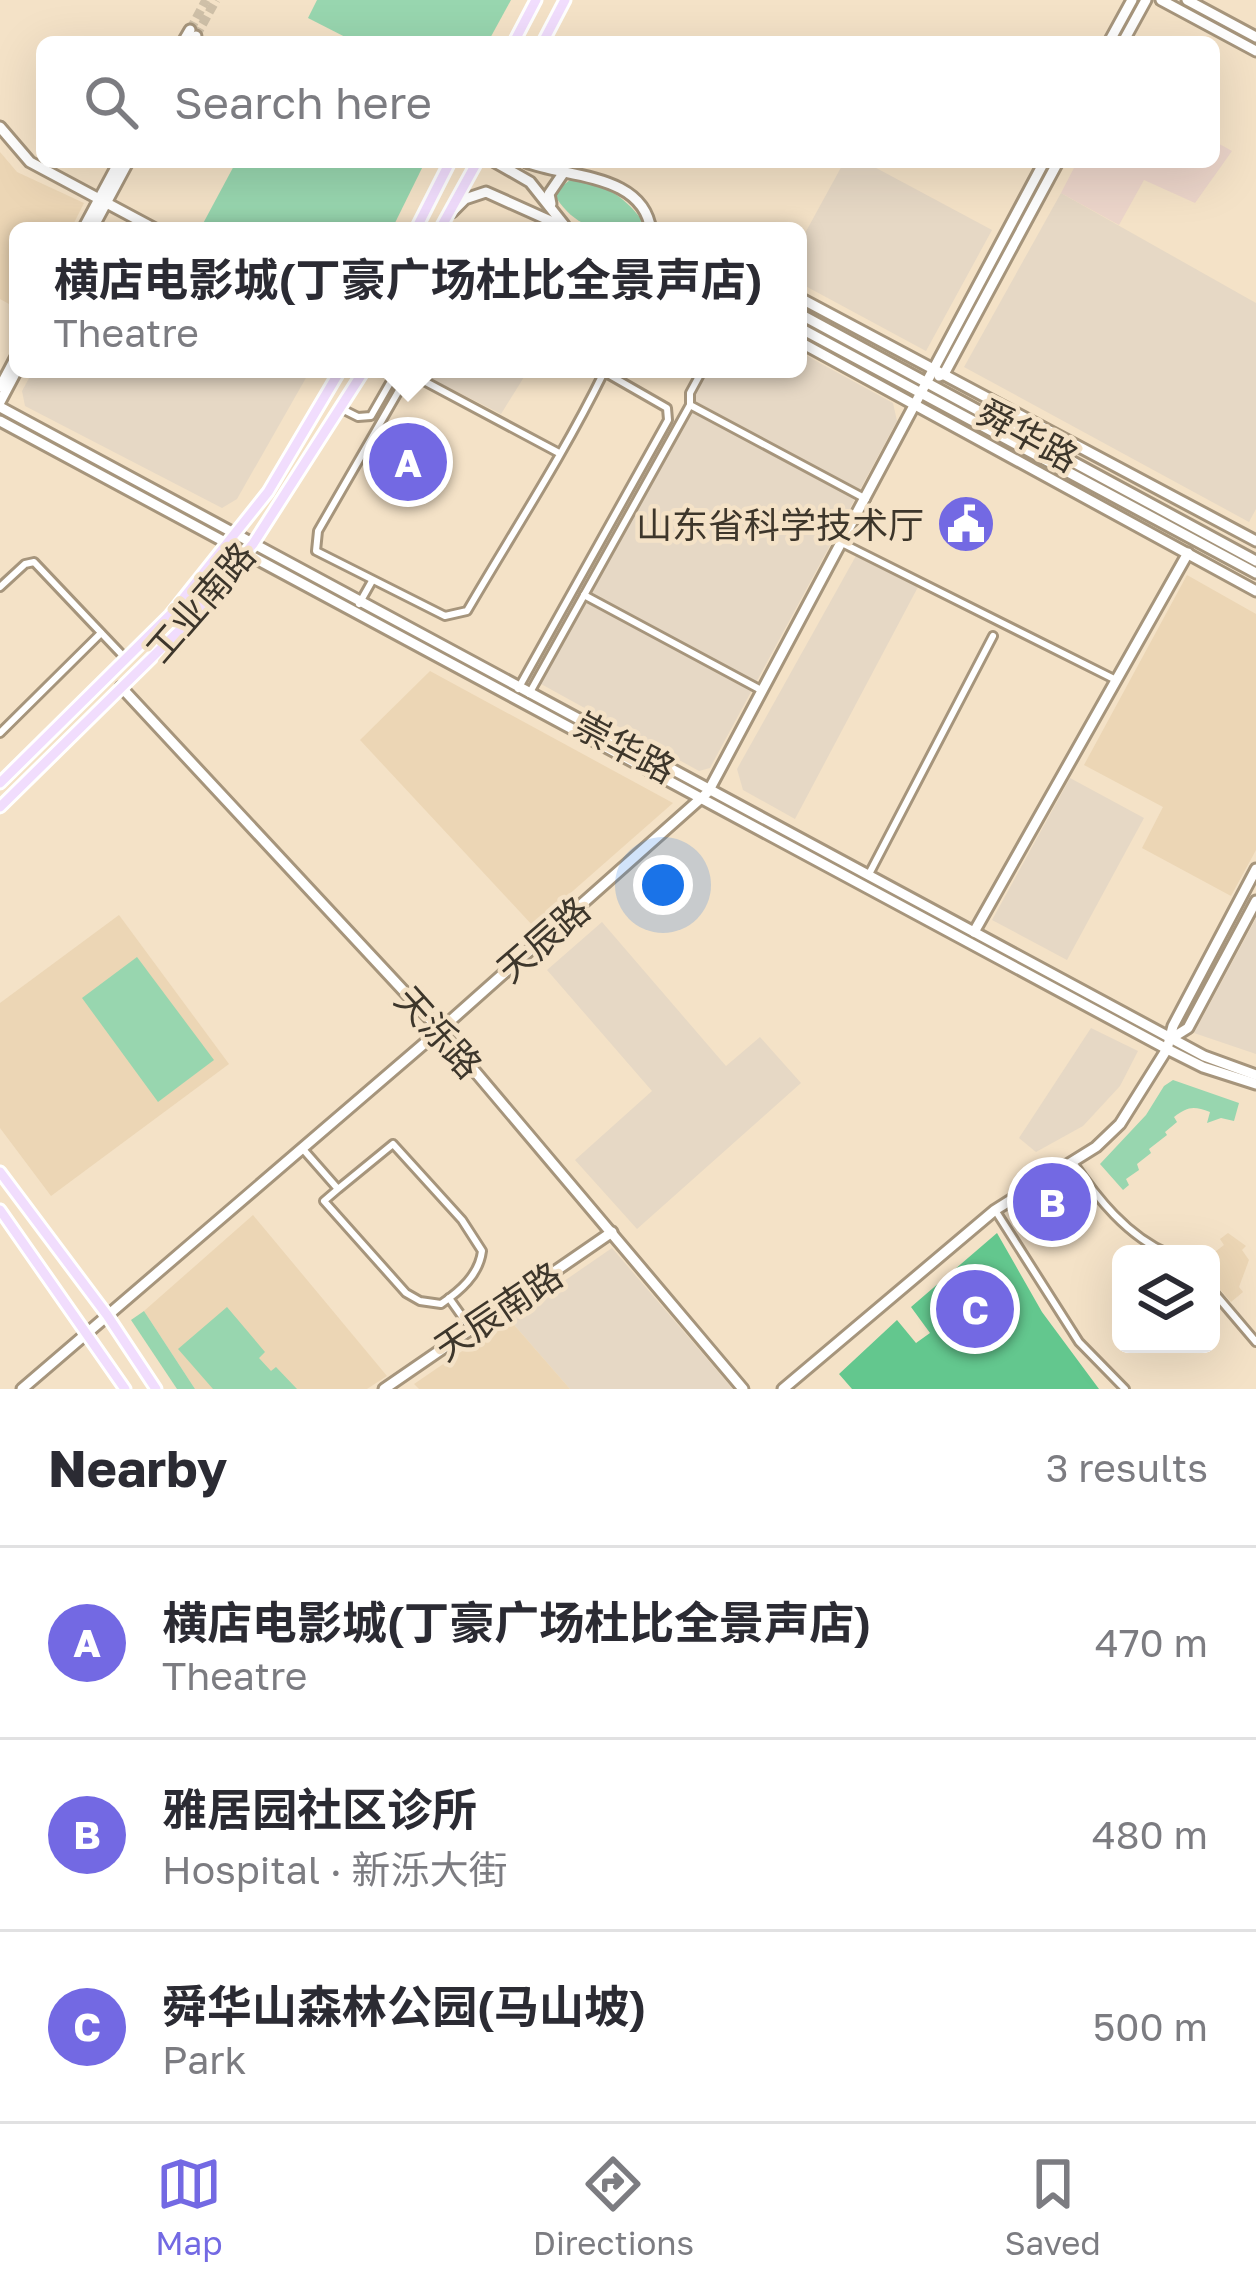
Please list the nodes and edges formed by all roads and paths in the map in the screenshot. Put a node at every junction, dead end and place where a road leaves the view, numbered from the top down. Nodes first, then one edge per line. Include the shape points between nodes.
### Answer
1 (536, 0) edge
2 (565, 0) edge
3 (1132, 0) edge
4 (1146, 0) edge
5 (1161, 0) edge
6 (1186, 0) edge
7 (517, 36) edge
8 (546, 36) edge
9 (1112, 36) edge
10 (1126, 36) edge
11 (1256, 37) edge
12 (1256, 51) edge
13 (0, 128) edge
14 (36, 165) edge
15 (42, 168) edge
16 (121, 168) edge
17 (447, 168) edge
18 (474, 168) edge
19 (506, 168) edge
20 (549, 168) edge
21 (588, 168) edge
22 (1041, 168) edge
23 (1055, 168) edge
24 (564, 172) junction
25 (592, 177) junction
26 (102, 201) junction
27 (552, 209) junction
28 (92, 222) edge
29 (142, 222) edge
30 (420, 222) edge
31 (444, 222) edge
32 (445, 222) edge
33 (552, 222) edge
34 (563, 222) edge
35 (650, 222) edge
36 (807, 303) edge
37 (807, 318) edge
38 (807, 332) edge
39 (807, 346) edge
40 (937, 370) junction
41 (13, 378) edge
42 (336, 378) edge
43 (359, 378) edge
44 (397, 378) edge
45 (399, 378) edge
46 (418, 378) edge
47 (597, 378) edge
48 (615, 378) edge
49 (698, 378) edge
50 (929, 380) junction
51 (923, 392) junction
52 (0, 405) edge
53 (690, 405) junction
54 (916, 405) junction
55 (340, 408) junction
56 (0, 422) edge
57 (559, 454) junction
58 (866, 500) junction
59 (235, 532) junction
60 (1256, 541) edge
61 (227, 542) junction
62 (842, 543) junction
63 (249, 548) junction
64 (1188, 554) junction
65 (1256, 560) edge
66 (1256, 572) edge
67 (372, 581) junction
68 (0, 586) edge
69 (1256, 590) edge
70 (584, 595) junction
71 (359, 604) junction
72 (101, 633) junction
73 (993, 636) dead end
74 (126, 658) junction
75 (1116, 680) junction
76 (122, 688) junction
77 (762, 691) junction
78 (523, 692) junction
79 (0, 733) edge
80 (0, 783) edge
81 (704, 796) junction
82 (0, 807) edge
83 (1256, 869) edge
84 (868, 875) junction
85 (1256, 902) edge
86 (974, 932) junction
87 (440, 1030) junction
88 (1169, 1044) junction
89 (1256, 1080) edge
90 (302, 1148) junction
91 (1072, 1162) junction
92 (0, 1172) edge
93 (338, 1189) junction
94 (0, 1210) edge
95 (995, 1210) junction
96 (612, 1232) junction
97 (1148, 1245) edge
98 (449, 1298) junction
99 (1220, 1300) edge
100 (107, 1316) junction
101 (471, 1329) junction
102 (87, 1332) junction
103 (1256, 1342) edge
104 (22, 1389) edge
105 (125, 1389) edge
106 (156, 1389) edge
107 (383, 1389) edge
108 (743, 1389) edge
109 (783, 1389) edge
110 (1124, 1389) edge

1 - 7 main road
2 - 8 main road
3 - 9 main road
4 - 10 main road
5 - 12 main road
6 - 11 main road
13 - 14 main road
15 - 26 main road
16 - 26 main road
17 - 30 main road
18 - 31 main road
19 - 27 main road
20 - 24 main road
21 - 25 main road
22 - 40 main road, 天辰路
23 - 40 main road, 天辰路
24 - 25 main road
24 - 27 main road via 549,194
25 - 35 main road via 638,202
26 - 28 main road
26 - 29 main road
27 - 34 main road
32 - 33 main road via 465,199 486,192
36 - 40 main road
37 - 50 main road, 舜华路
38 - 51 main road, 舜华路
39 - 54 main road
40 - 50 main road, 天辰路
40 - 60 main road
41 - 52 main road
42 - 59 main road, 工业南路
43 - 55 main road, 工业南路
44 - 55 street via 371,416
45 - 67 street via 316,550
46 - 57 street
47 - 57 street
48 - 78 street via 667,408 668,420
49 - 53 street
50 - 51 main road, 天辰路
50 - 65 main road, 舜华路
51 - 54 main road, 天辰路
51 - 66 main road, 舜华路
52 - 59 main road, 崇华路
53 - 58 street
53 - 70 street
54 - 58 main road, 天辰路
54 - 64 main road
55 - 63 main road, 工业南路
56 - 61 main road, 崇华路
57 - 67 street via 467,611 445,616
58 - 62 main road, 天辰路
59 - 61 main road, 工业南路
59 - 63 main road, 崇华路
61 - 63 main road, 崇华路
61 - 74 main road, 工业南路
62 - 75 street
62 - 77 main road, 天辰路
63 - 71 main road, 崇华路
63 - 76 main road, 工业南路
63 - 81 main road, 崇华路
64 - 69 main road
64 - 75 main road
67 - 71 street
68 - 72 street via 34,562
70 - 77 street
70 - 78 street
71 - 78 main road, 崇华路
72 - 74 street
72 - 79 street
73 - 84 street
74 - 80 main road, 工业南路
75 - 86 main road
76 - 82 main road, 工业南路
76 - 87 main road, 天泺路
77 - 81 main road, 天辰路
78 - 81 main road, 崇华路
81 - 84 main road, 崇华路
81 - 87 main road, 天辰路
81 - 88 main road, 崇华路
83 - 88 main road
84 - 86 main road, 崇华路
85 - 88 main road via 1188,1028
86 - 88 main road, 崇华路
87 - 90 main road, 天辰路
87 - 96 main road, 天泺路
88 - 89 main road, 崇华路 via 1203,1067
88 - 91 main road via 1120,1124
90 - 93 street
90 - 100 main road, 天辰路
91 - 95 main road
91 - 97 street
92 - 100 main road
93 - 98 street via 325,1201 406,1293 436,1303
93 - 98 street via 393,1144 482,1251 466,1286
94 - 102 main road
95 - 109 main road
95 - 110 street via 1079,1342
96 - 101 main road, 天辰南路
96 - 108 main road, 天泺路
98 - 101 street
99 - 103 street
100 - 102 main road, 天辰路
100 - 106 main road
101 - 107 main road, 天辰南路
102 - 104 main road, 天辰路
102 - 105 main road

